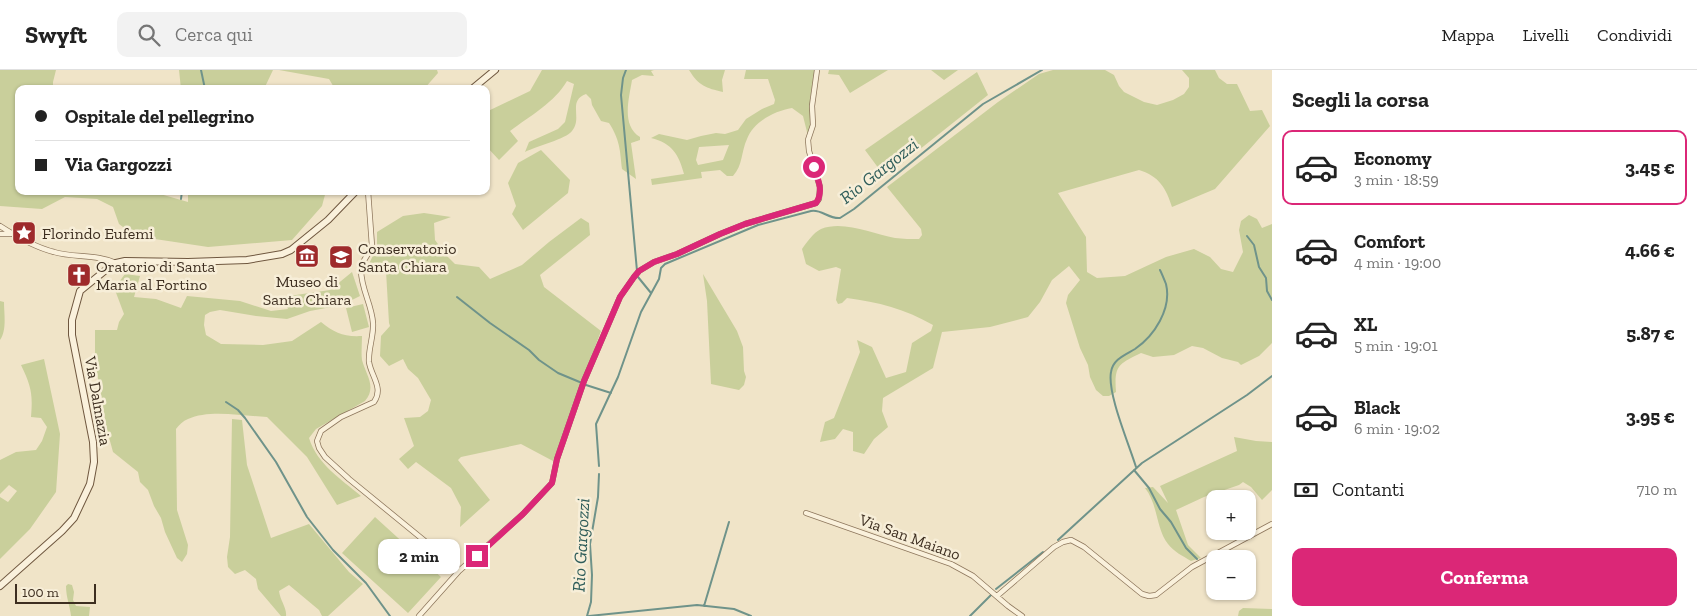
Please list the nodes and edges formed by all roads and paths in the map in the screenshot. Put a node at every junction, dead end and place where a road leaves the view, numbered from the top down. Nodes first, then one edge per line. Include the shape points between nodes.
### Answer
1 (495, 70) edge
2 (817, 70) edge
3 (478, 85) edge
4 (352, 195) edge
5 (368, 195) edge
6 (0, 226) edge
7 (0, 234) edge
8 (12, 234) junction
9 (116, 263) junction
10 (806, 513) dead end
11 (1272, 524) edge
12 (459, 571) junction
13 (0, 586) edge
14 (997, 596) junction
15 (419, 616) edge
16 (1022, 616) edge

1 - 3 main road
2 - 12 street via 813,125 808,140 820,187 819,199 816,203 745,224 639,271 620,297 584,381 552,483 523,514
4 - 9 main road via 328,220 282,254 247,260
5 - 12 street via 372,246 361,270 373,321 369,362 378,387 377,397 374,402 330,424 321,431 317,441 325,457 349,479
6 - 8 street
7 - 8 street
8 - 9 street via 54,252
9 - 13 main road, Via Dalmazia via 80,291 72,320 92,442 94,462 90,484 74,518
10 - 14 street, Via San Maiano via 951,564 973,576
11 - 14 street via 1192,568 1156,595 1142,594 1084,547 1068,540 1054,546
12 - 15 street
14 - 16 street, Via San Maiano

